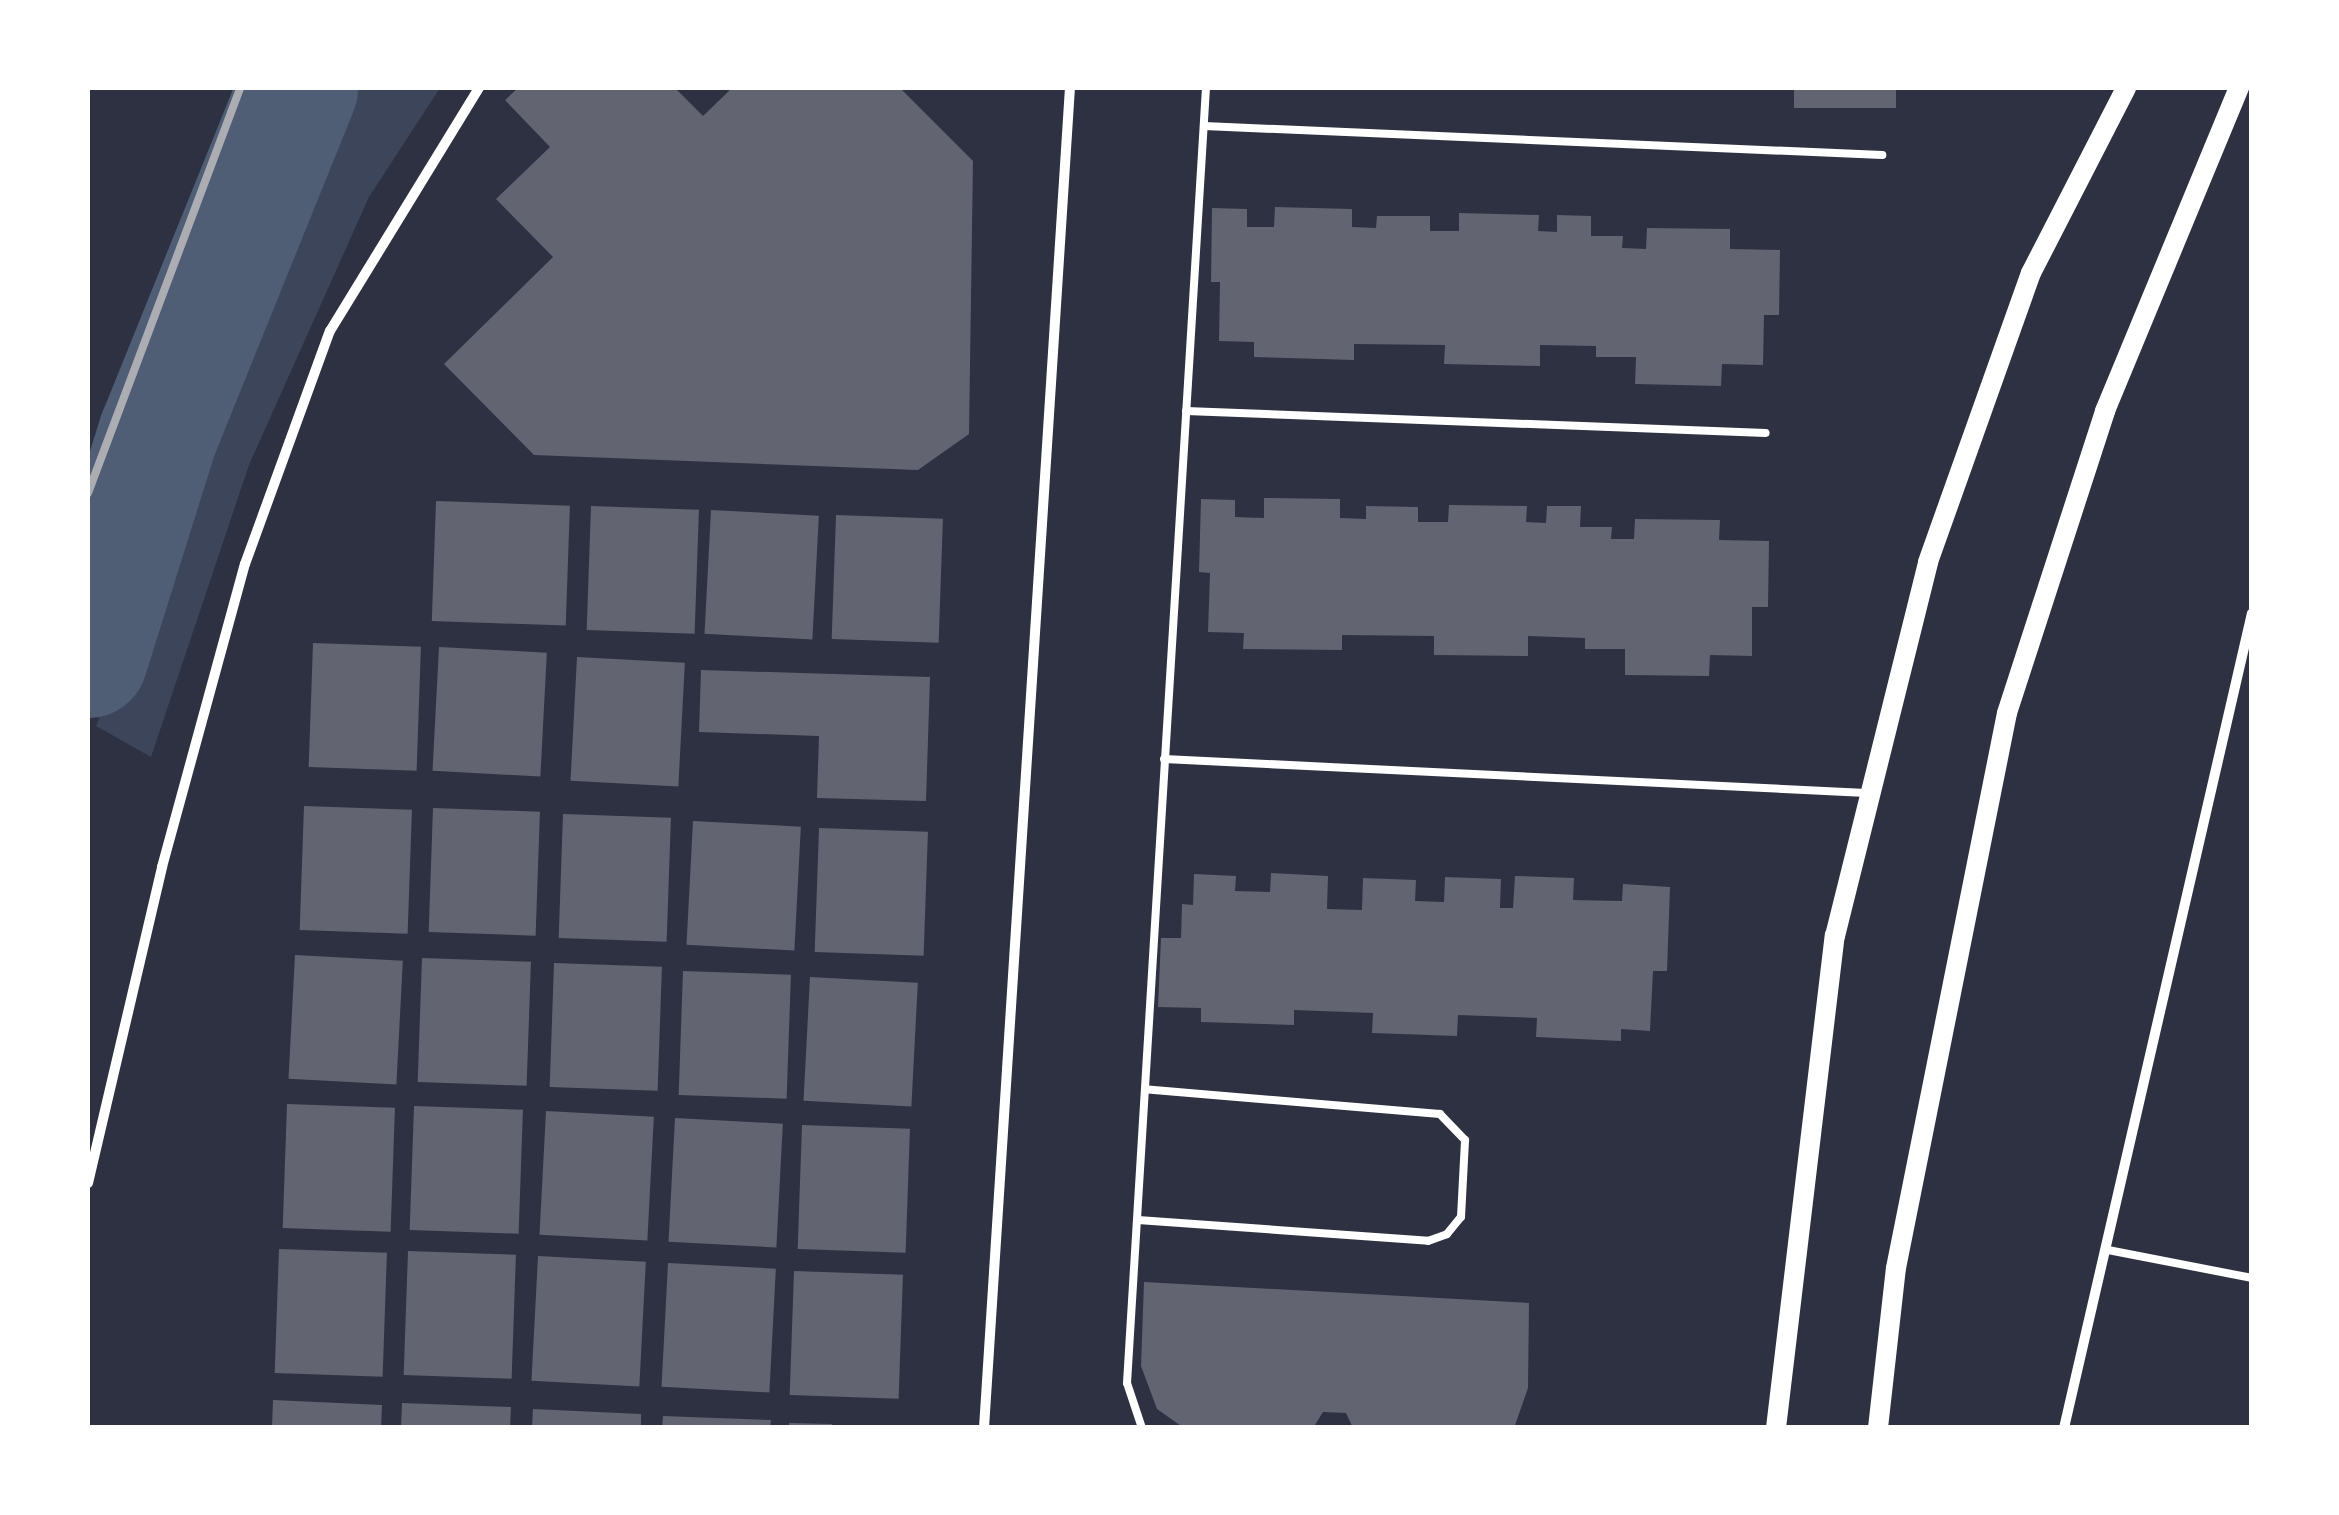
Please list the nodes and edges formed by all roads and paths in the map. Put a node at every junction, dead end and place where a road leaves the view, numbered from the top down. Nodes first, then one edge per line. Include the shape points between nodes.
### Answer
1 (479, 88) edge
2 (1070, 88) edge
3 (1206, 88) edge
4 (2126, 88) edge
5 (2240, 88) edge
6 (1204, 126) junction
7 (1882, 155) dead end
8 (1186, 410) junction
9 (1766, 433) dead end
10 (2252, 613) edge
11 (1164, 759) junction
12 (1871, 794) junction
13 (1145, 1089) junction
14 (88, 1183) edge
15 (1138, 1220) junction
16 (2108, 1250) junction
17 (2252, 1278) edge
18 (984, 1428) edge
19 (1142, 1428) edge
20 (1776, 1428) edge
21 (1878, 1428) edge
22 (2064, 1428) edge

1 - 14 street via 330,331 246,564 162,867
2 - 18 street
3 - 6 lane
4 - 12 main road via 2024,291 1928,562
5 - 21 main road via 2105,410 2008,713 1896,1268
6 - 7 lane
6 - 8 lane
8 - 9 lane
8 - 11 lane
10 - 16 street
11 - 12 lane
11 - 13 lane
12 - 20 main road via 1835,936
13 - 15 lane
13 - 15 lane via 1440,1114 1464,1140 1460,1217 1447,1234 1428,1241
15 - 19 lane via 1128,1383
16 - 17 lane
16 - 22 street

